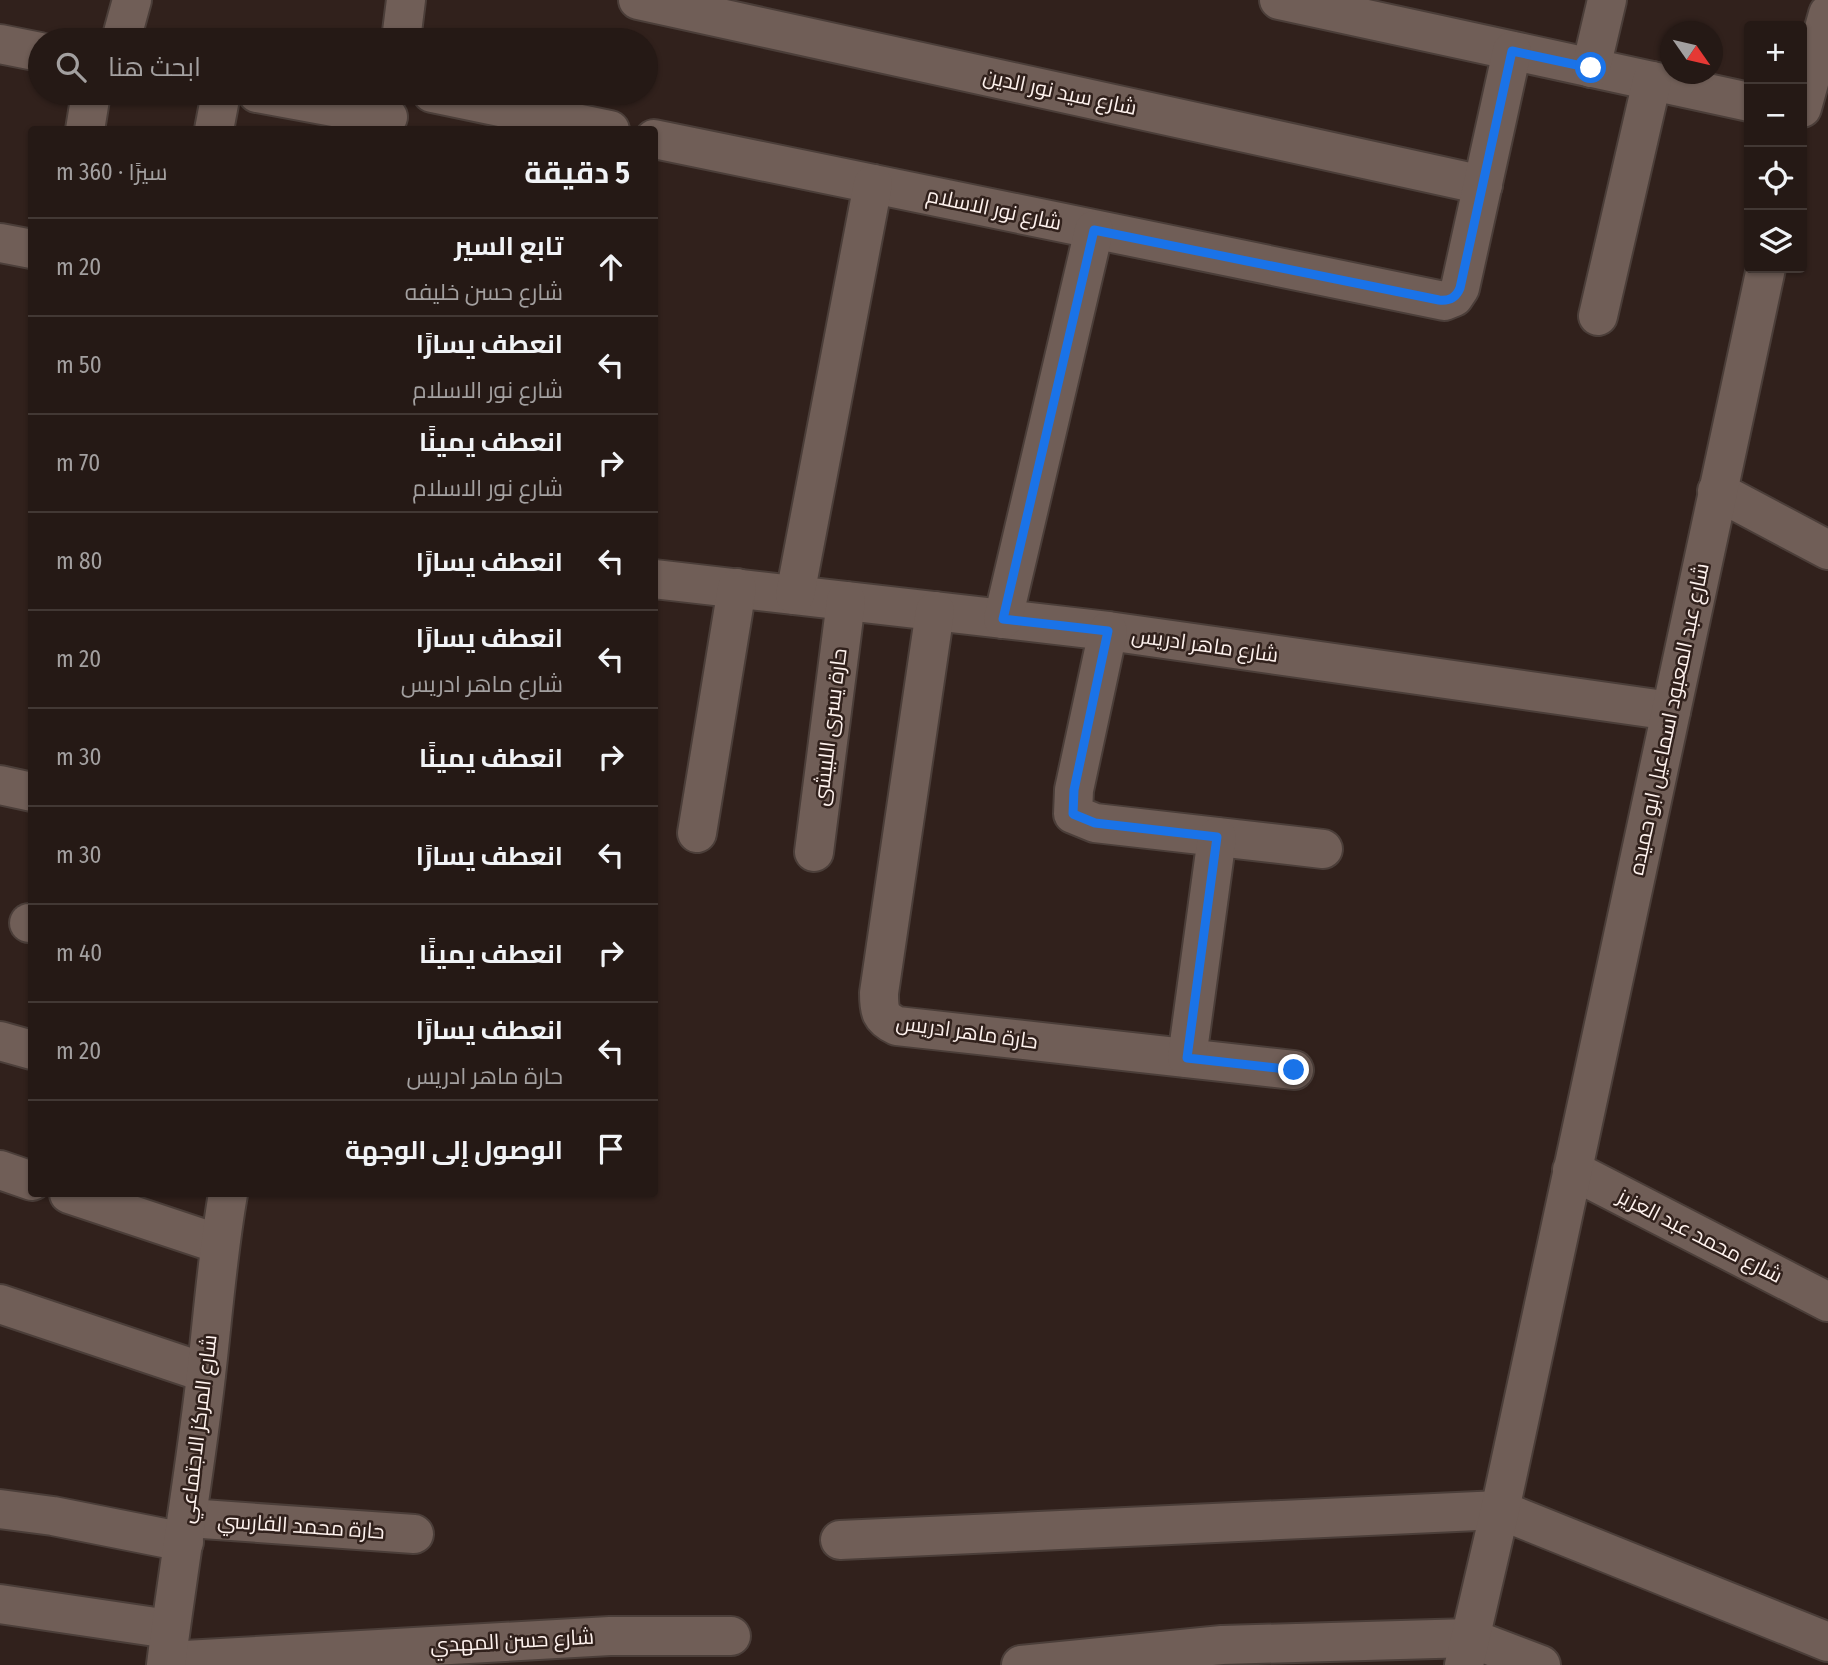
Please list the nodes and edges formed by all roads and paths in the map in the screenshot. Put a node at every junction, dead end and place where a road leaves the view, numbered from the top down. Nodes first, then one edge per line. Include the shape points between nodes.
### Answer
1 (132, 0) edge
2 (407, 0) edge
3 (638, 0) edge
4 (1279, 0) edge
5 (1607, 0) edge
6 (1828, 15) edge
7 (124, 28) edge
8 (403, 28) edge
9 (0, 44) edge
10 (28, 50) edge
11 (1512, 51) junction
12 (1591, 68) junction
13 (1652, 81) junction
14 (1807, 90) edge
15 (1744, 101) edge
16 (90, 105) edge
17 (219, 105) edge
18 (336, 105) edge
19 (490, 105) edge
20 (389, 113) edge
21 (86, 126) edge
22 (215, 126) edge
23 (591, 126) edge
24 (658, 140) edge
25 (873, 184) junction
26 (1483, 185) junction
27 (1094, 230) junction
28 (0, 243) edge
29 (28, 248) edge
30 (1765, 273) edge
31 (1598, 316) dead end
32 (1717, 491) junction
33 (1828, 550) edge
34 (658, 579) edge
35 (737, 588) junction
36 (794, 595) junction
37 (846, 601) junction
38 (935, 611) junction
39 (1003, 619) junction
40 (1108, 631) junction
41 (1671, 711) junction
42 (0, 785) edge
43 (28, 791) edge
44 (698, 833) dead end
45 (1217, 837) junction
46 (1323, 849) dead end
47 (814, 852) dead end
48 (0, 1041) edge
49 (28, 1049) edge
50 (1187, 1058) junction
51 (1294, 1070) dead end
52 (0, 1170) edge
53 (1572, 1170) junction
54 (28, 1180) edge
55 (78, 1197) edge
56 (227, 1197) edge
57 (219, 1244) junction
58 (1828, 1302) edge
59 (0, 1304) edge
60 (206, 1373) junction
61 (0, 1509) edge
62 (1500, 1510) junction
63 (186, 1530) junction
64 (414, 1534) dead end
65 (840, 1540) dead end
66 (0, 1604) edge
67 (731, 1636) dead end
68 (1828, 1642) edge
69 (1467, 1651) edge
70 (168, 1652) edge
71 (1123, 1661) edge
72 (1021, 1665) edge
73 (1541, 1665) edge

1 - 7 street
2 - 8 street
3 - 26 street, شارع سيد نور الدين
4 - 11 street
5 - 12 street
6 - 14 street
9 - 10 street
11 - 12 street
11 - 26 street, شارع نور الاسلام
12 - 13 street
13 - 15 street
13 - 31 street
16 - 21 street
17 - 22 street
18 - 20 street
19 - 23 street
24 - 25 street, شارع نور الاسلام
25 - 27 street, شارع نور الاسلام
25 - 36 street
26 - 27 street, شارع نور الاسلام via 1460,288 1444,301
27 - 39 street
28 - 29 street
30 - 32 street, شارع عبد المعبود اسماعيل ابو حميده
32 - 33 street
32 - 41 street, شارع عبد المعبود اسماعيل ابو حميده
34 - 35 street, شارع ماهر ادريس
35 - 36 street, شارع ماهر ادريس
35 - 44 street
36 - 37 street, شارع ماهر ادريس
37 - 38 street, شارع ماهر ادريس
37 - 47 street, حارة يسرى اللبيشى
38 - 39 street, شارع ماهر ادريس
38 - 50 street, حارة ماهر ادريس via 879,1013 897,1026
39 - 40 street, شارع ماهر ادريس
40 - 41 street, شارع ماهر ادريس
40 - 45 street via 1074,790 1073,814 1095,823
41 - 53 street, شارع عبد المعبود اسماعيل ابو حميده
42 - 43 street
45 - 46 street
45 - 50 street
48 - 49 street
50 - 51 street, حارة ماهر ادريس
52 - 54 street
53 - 58 street, شارع محمد عبد العزيز
53 - 62 street, شارع عبد المعبود اسماعيل ابو حميده
55 - 57 street
56 - 57 street, شارع المركز الاجتماعي
57 - 60 street, شارع المركز الاجتماعي
59 - 60 street
60 - 63 street, شارع المركز الاجتماعي
61 - 63 street, حارة محمد الفارسي
62 - 65 street
62 - 68 street
62 - 69 street, شارع عبد المعبود اسماعيل ابو حميده
63 - 64 street, حارة محمد الفارسي
63 - 70 street, شارع المركز الاجتماعي
66 - 70 street, شارع حسن المهدي
67 - 70 street, شارع حسن المهدي
69 - 71 street via 1222,1645
69 - 73 street
71 - 72 street

